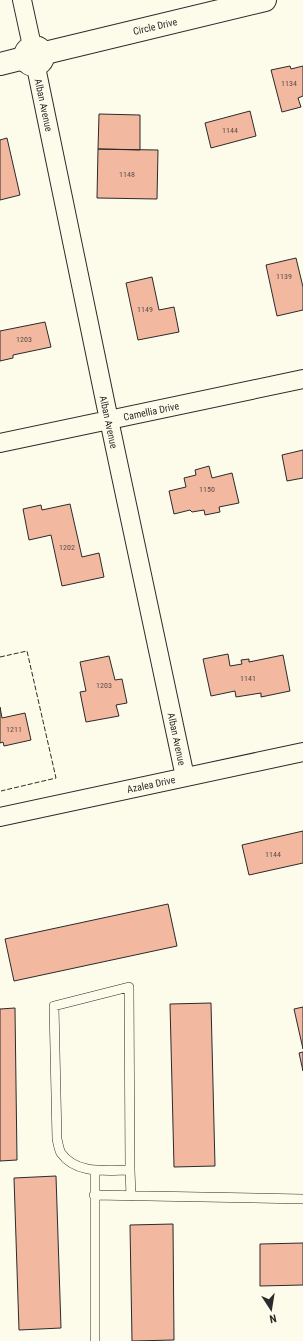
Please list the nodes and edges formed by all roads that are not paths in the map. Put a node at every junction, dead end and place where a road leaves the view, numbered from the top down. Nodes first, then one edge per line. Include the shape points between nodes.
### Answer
1 (22, 0) edge
2 (265, 0) edge
3 (34, 56) junction
4 (0, 64) edge
5 (303, 379) edge
6 (109, 420) junction
7 (0, 443) edge
8 (303, 752) edge
9 (185, 777) junction
10 (0, 817) edge
11 (95, 1170) junction
12 (130, 1170) junction
13 (94, 1195) junction
14 (130, 1196) junction
15 (303, 1199) edge
16 (95, 1341) edge

1 - 3 street, Alban Avenue
2 - 3 street, Circle Drive
3 - 4 street, Circle Drive
3 - 6 street, Alban Avenue
5 - 6 street, Camellia Drive
6 - 7 street, Camellia Drive
6 - 9 street, Alban Avenue
8 - 9 street, Azalea Drive
9 - 10 street, Azalea Drive
11 - 12 lane
11 - 12 lane via 80,1168 69,1162 60,1152 57,1138 54,1006 129,988
11 - 13 lane
12 - 14 lane
13 - 14 lane
13 - 16 lane
14 - 15 lane

